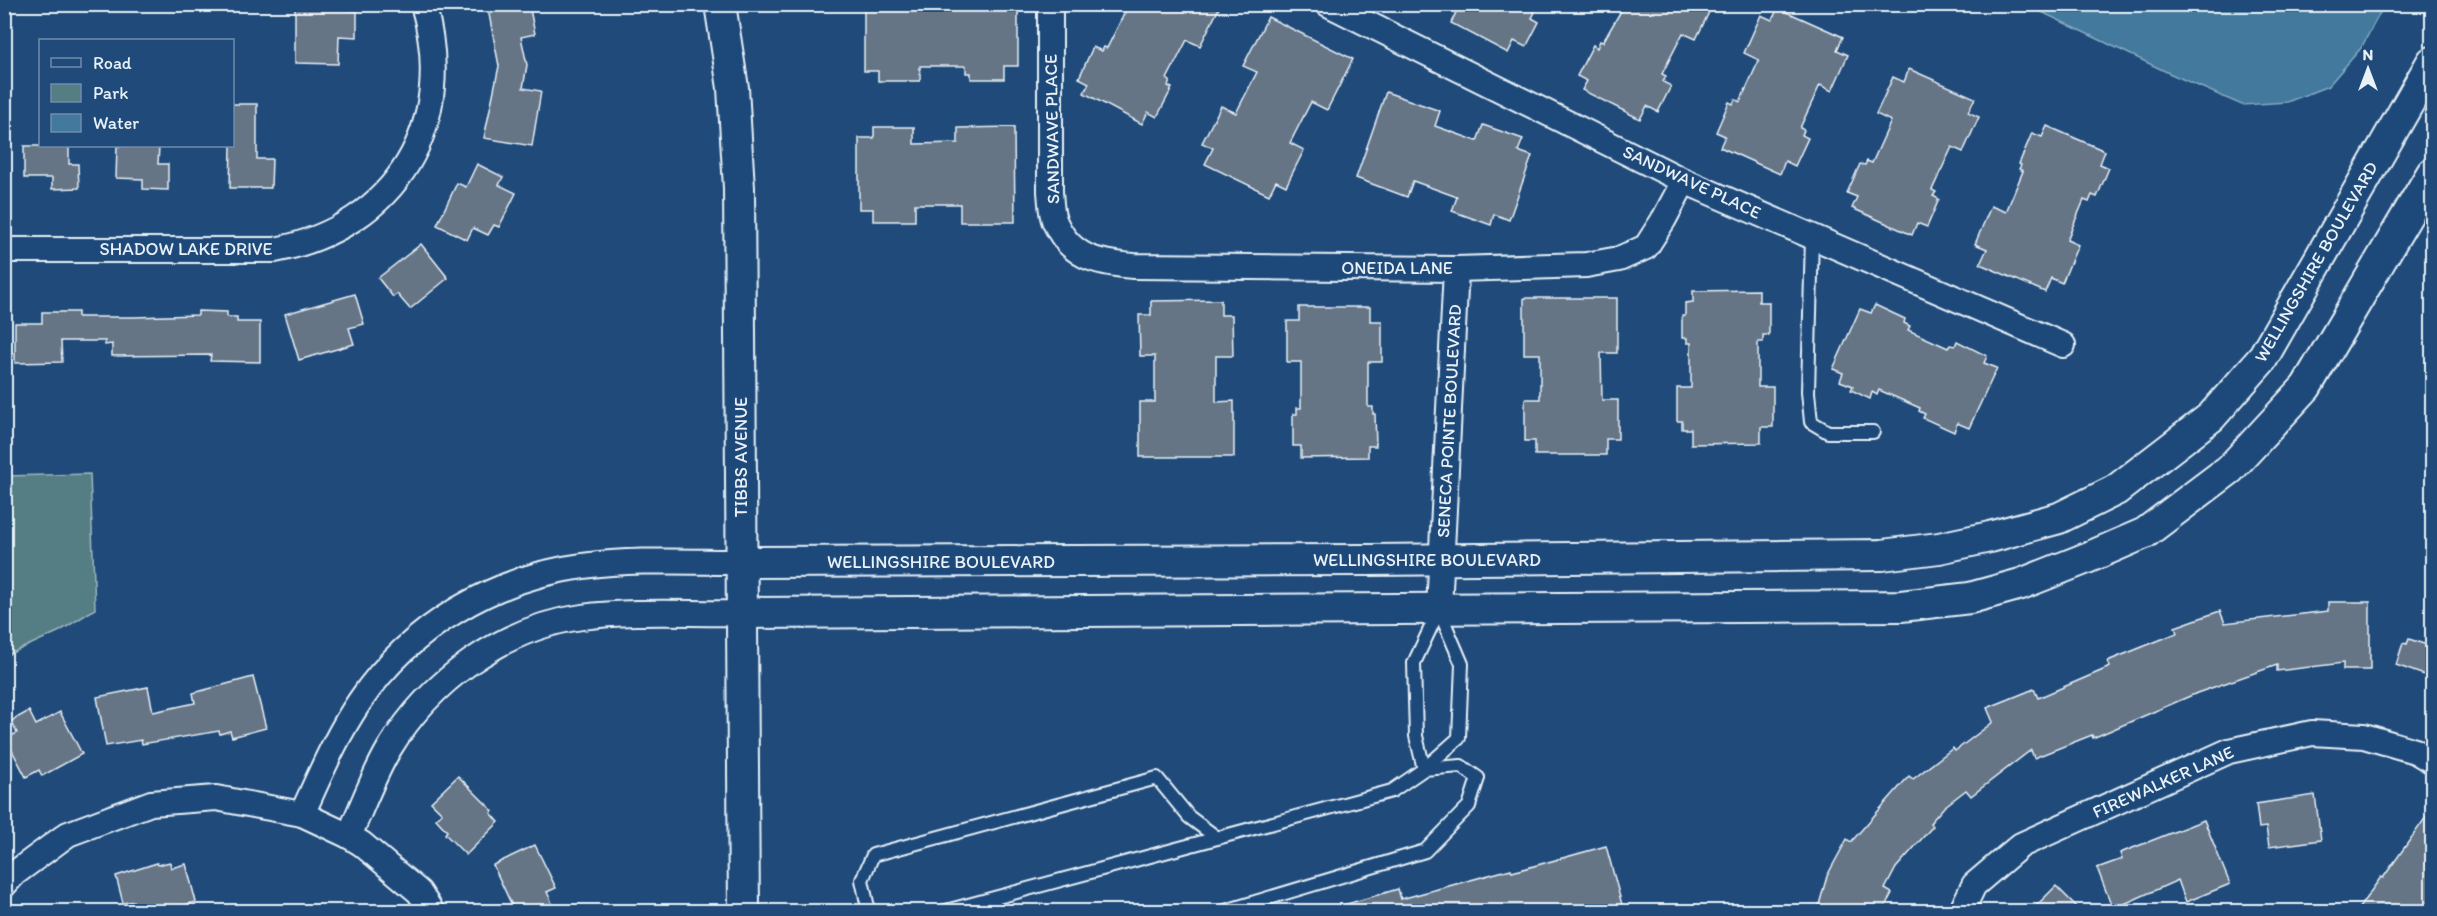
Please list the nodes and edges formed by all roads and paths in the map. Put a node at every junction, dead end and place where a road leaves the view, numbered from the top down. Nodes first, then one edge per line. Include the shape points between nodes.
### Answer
1 (423, 4) edge
2 (720, 4) edge
3 (1050, 4) edge
4 (1328, 4) edge
5 (2433, 62) edge
6 (2433, 173) edge
7 (1684, 181) junction
8 (1812, 236) junction
9 (1072, 248) joint
10 (4, 250) edge
11 (1456, 268) junction
12 (2063, 345) dead end
13 (1873, 432) dead end
14 (1443, 560) junction
15 (741, 562) junction
16 (1439, 609) junction
17 (742, 613) junction
18 (2433, 760) edge
19 (1424, 769) junction
20 (302, 814) junction
21 (349, 836) junction
22 (1216, 837) junction
23 (4, 885) edge
24 (432, 912) edge
25 (744, 912) edge
26 (869, 912) edge
27 (942, 912) edge
28 (1222, 912) edge
29 (1961, 912) edge

1 - 10 street, SHADOW LAKE DRIVE via 431,37 434,83 430,109 412,156 387,191 362,214 333,232 274,250
2 - 15 street, TIBBS AVENUE via 733,87 738,163
3 - 9 street, SANDWAVE PLACE via 1050,192 1054,219
4 - 7 street, SANDWAVE PLACE
5 - 14 street, WELLINGSHIRE BOULEVARD via 2262,359 2211,417 2116,489 2082,507 2059,518 1990,537 1882,555
6 - 16 street via 2306,387 2230,469 2145,533 2021,584 1970,598 1901,606
7 - 8 street, SANDWAVE PLACE
7 - 11 street, ONEIDA LANE via 1646,247 1619,259 1586,265
8 - 12 street, SANDWAVE PLACE
8 - 13 lane via 1808,392 1811,422 1828,432
9 - 11 street, ONEIDA LANE via 1090,259 1112,265
11 - 14 street, SENECA POINTE BOULEVARD
14 - 15 street, WELLINGSHIRE BOULEVARD
14 - 16 street, SENECA POINTE BOULEVARD
15 - 17 street, TIBBS AVENUE
15 - 20 street, WELLINGSHIRE BOULEVARD via 585,565 532,576 450,613 402,652 366,693 340,733
16 - 17 street
16 - 19 lane via 1414,663 1416,736
16 - 19 lane via 1462,664 1459,738
17 - 21 street via 586,616 525,632 490,650 446,681 409,720 384,759
17 - 25 street, TIBBS AVENUE
18 - 29 street, FIREWALKER LANE via 2364,736 2313,733 2229,751 2021,845 1974,885
19 - 22 lane via 1392,791
19 - 28 lane via 1461,766 1478,778 1469,806 1425,851
20 - 21 street
20 - 23 street via 216,798 151,803 68,834
21 - 24 street via 419,892
22 - 26 lane via 1190,817 1157,778 873,855 862,880
22 - 27 lane

